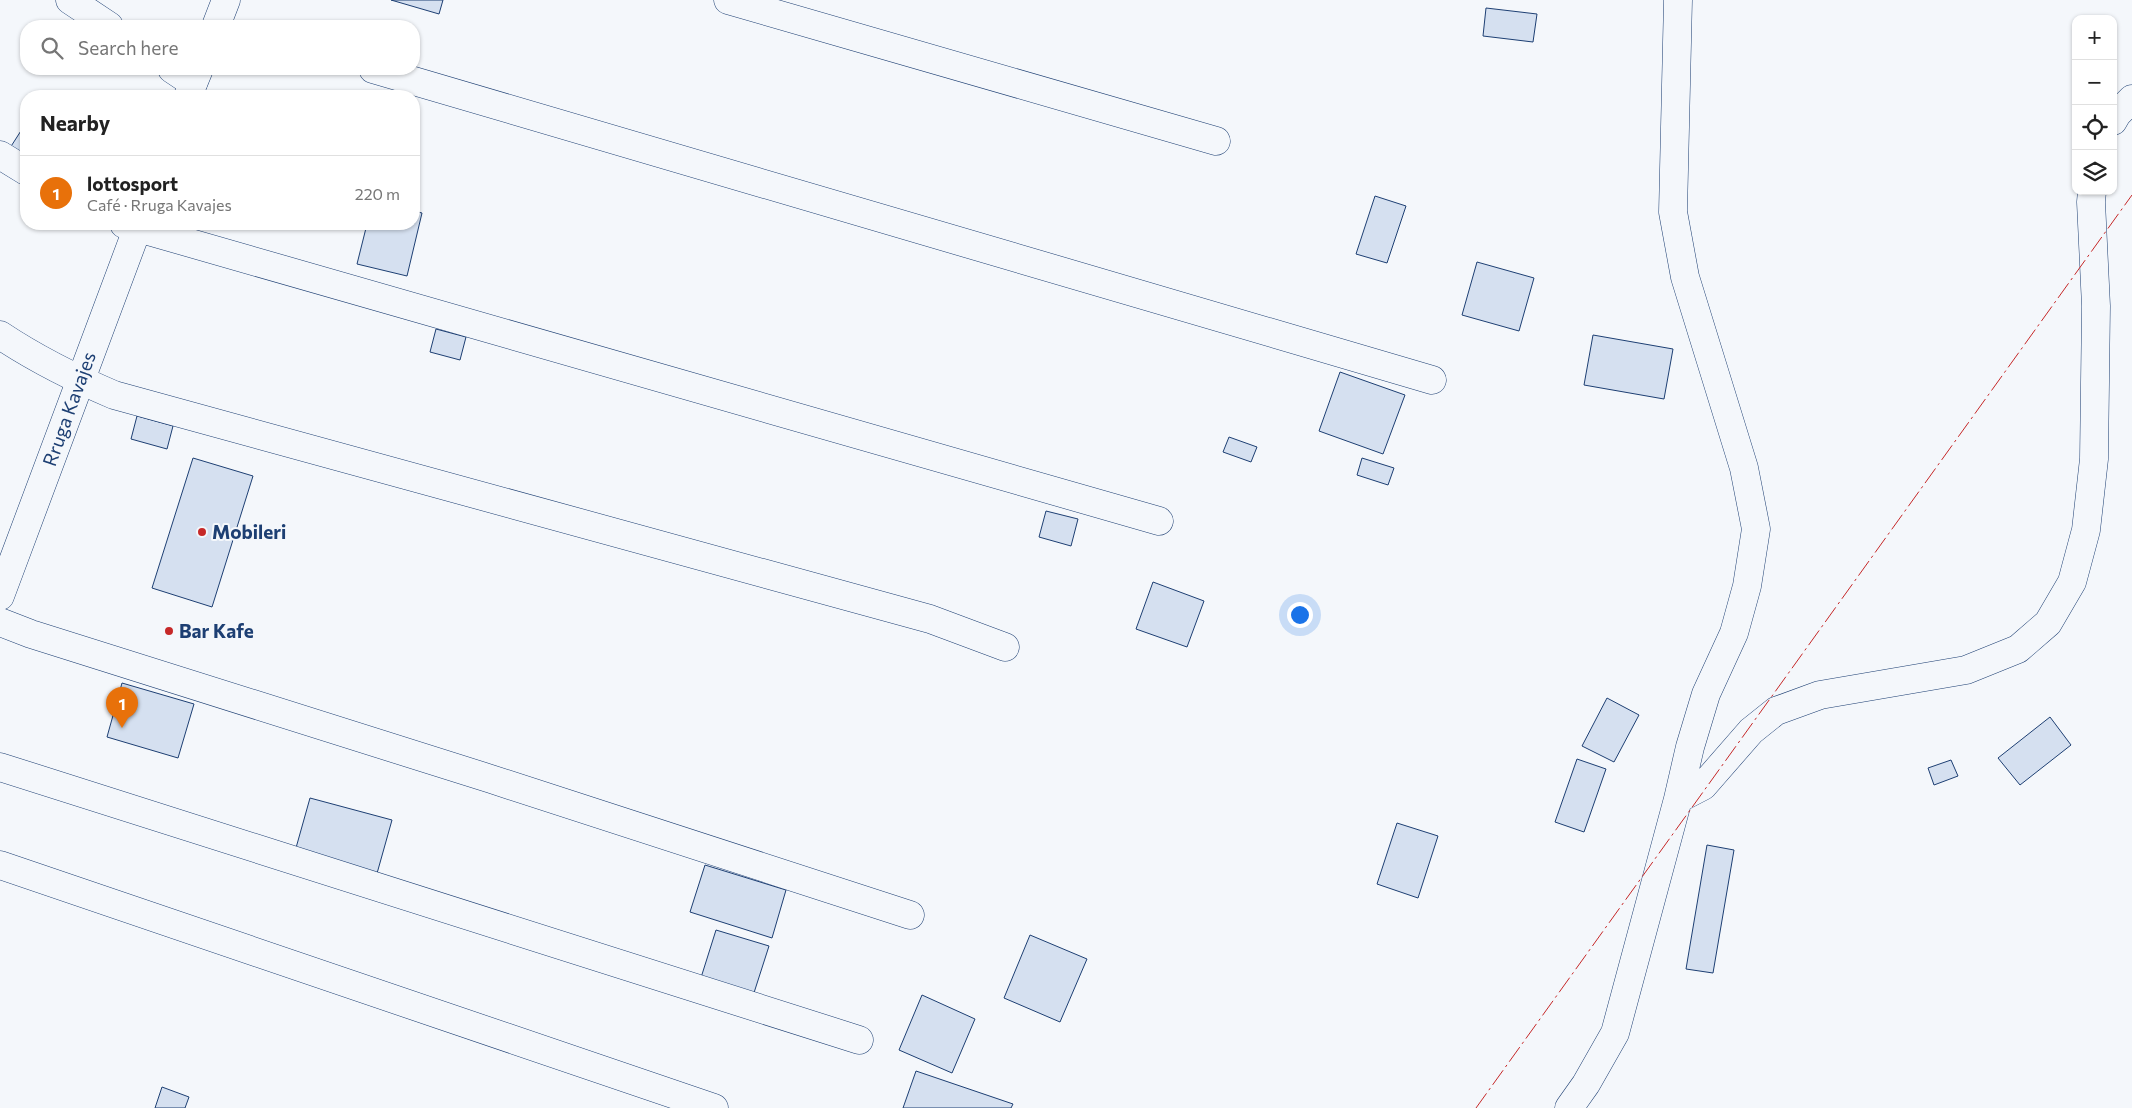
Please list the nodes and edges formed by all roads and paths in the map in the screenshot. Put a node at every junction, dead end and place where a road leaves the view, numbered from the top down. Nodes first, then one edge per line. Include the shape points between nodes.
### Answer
1 (70, 0) edge
2 (728, 0) edge
3 (1678, 0) edge
4 (100, 20) edge
5 (393, 75) edge
6 (2132, 99) edge
7 (2117, 114) edge
8 (1216, 140) dead end
9 (0, 155) edge
10 (20, 167) edge
11 (2092, 195) edge
12 (131, 230) edge
13 (150, 230) edge
14 (0, 335) edge
15 (79, 380) junction
16 (1432, 380) dead end
17 (1159, 521) dead end
18 (0, 596) edge
19 (0, 622) edge
20 (1005, 647) dead end
21 (0, 767) edge
22 (1678, 799) junction
23 (0, 865) edge
24 (910, 914) dead end
25 (859, 1040) dead end
26 (714, 1108) edge
27 (1569, 1108) edge

1 - 4 street
2 - 8 street
3 - 22 street via 1673,212 1685,277 1744,468 1756,529 1748,586 1734,634 1706,694
5 - 16 street
6 - 7 street
9 - 10 street
11 - 22 street via 2096,368 2094,459 2086,530 2072,582 2048,623 2018,649 1966,670 1820,696 1776,711 1751,731 1703,786
12 - 15 street, Rruga Kavajes
13 - 17 street
14 - 15 street
15 - 18 street, Rruga Kavajes
15 - 20 street via 114,395 930,618
19 - 24 street
21 - 25 street
22 - 27 street via 1615,1033
23 - 26 street

